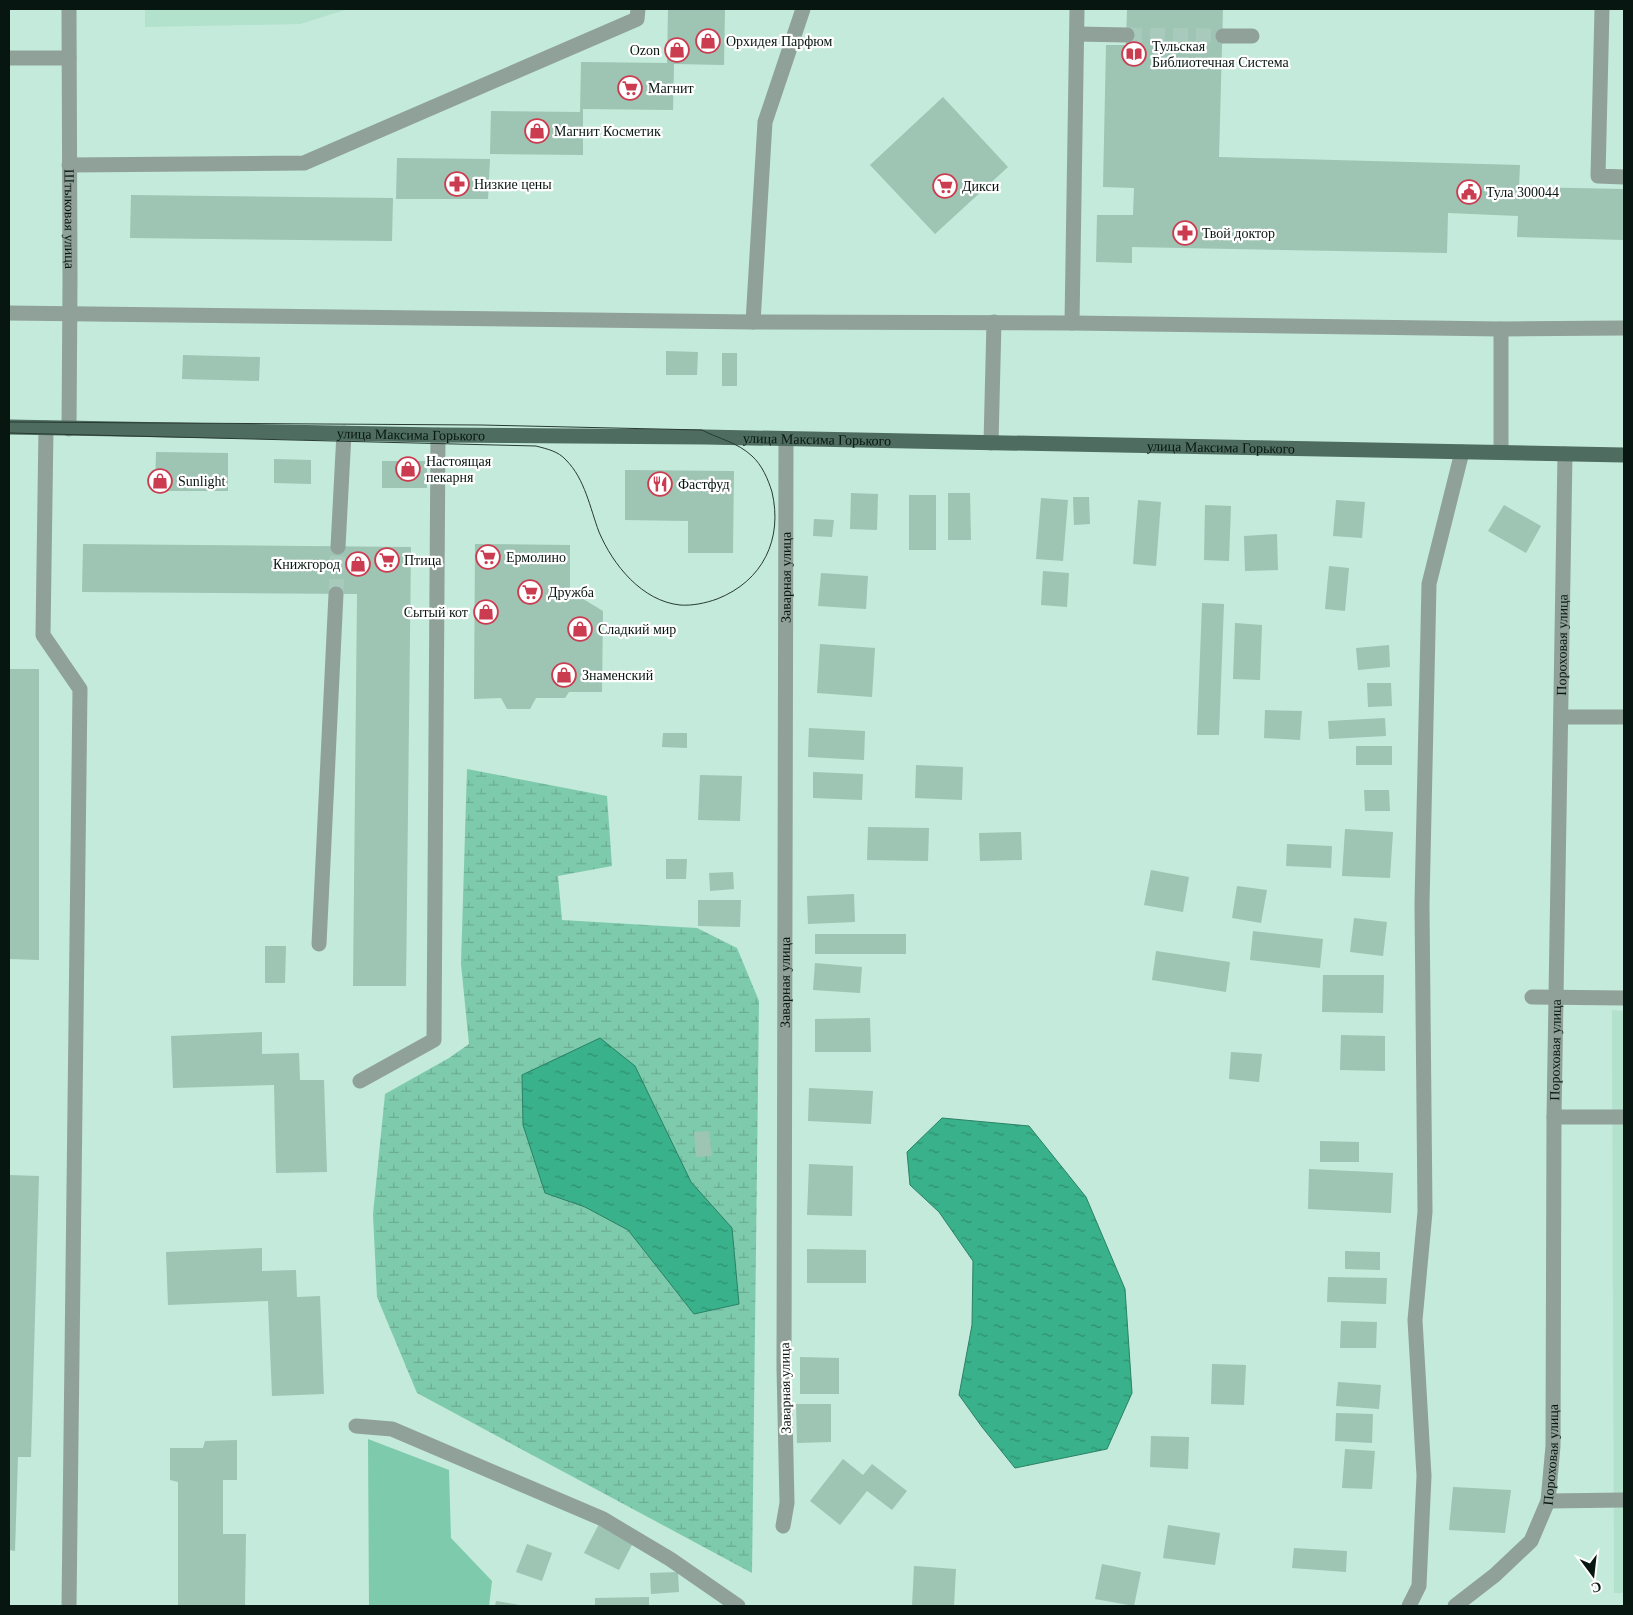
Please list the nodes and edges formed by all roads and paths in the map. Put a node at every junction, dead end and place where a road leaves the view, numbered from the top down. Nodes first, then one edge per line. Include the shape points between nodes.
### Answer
1 (69, 9) edge
2 (638, 9) edge
3 (803, 9) edge
4 (1077, 9) edge
5 (1602, 9) edge
6 (1077, 34) junction
7 (1126, 35) tunnel mouth
8 (1222, 36) tunnel mouth
9 (1252, 36) dead end
10 (9, 58) edge
11 (69, 58) junction
12 (69, 165) junction
13 (1624, 177) edge
14 (9, 313) edge
15 (70, 314) junction
16 (753, 322) junction
17 (994, 322) junction
18 (1072, 323) junction
19 (1624, 328) edge
20 (1501, 329) junction
21 (9, 427) edge
22 (46, 428) junction
23 (69, 429) junction
24 (344, 433) junction
25 (438, 435) junction
26 (786, 439) junction
27 (991, 443) junction
28 (1462, 452) junction
29 (1500, 452) junction
30 (1565, 454) junction
31 (1624, 455) edge
32 (338, 546) tunnel mouth
33 (336, 594) tunnel mouth
34 (1561, 716) junction
35 (1624, 717) edge
36 (319, 944) dead end
37 (1532, 997) dead end
38 (1556, 998) junction
39 (1624, 998) edge
40 (360, 1081) dead end
41 (1624, 1116) edge
42 (1554, 1117) junction
43 (356, 1426) dead end
44 (1624, 1500) edge
45 (1548, 1501) junction
46 (783, 1526) dead end
47 (69, 1606) edge
48 (738, 1606) edge
49 (1409, 1606) edge
50 (1454, 1606) edge

1 - 11 street, Штыковая улица
2 - 12 street via 638,19 304,163
3 - 16 street via 765,122
4 - 6 street
5 - 13 street via 1598,176
6 - 7 street
6 - 18 street
8 - 9 street
10 - 11 street
11 - 12 street, Штыковая улица
12 - 15 street, Штыковая улица
14 - 15 street
15 - 16 street
15 - 23 street, Штыковая улица
16 - 17 street
17 - 18 street
17 - 27 street
18 - 20 street
19 - 20 street
20 - 29 street
21 - 22 main road, улица Максима Горького
22 - 23 main road, улица Максима Горького
22 - 47 street via 43,636 80,689
23 - 24 main road, улица Максима Горького
24 - 25 main road, улица Максима Горького
24 - 32 street
25 - 26 main road, улица Максима Горького
25 - 40 street via 434,1040
26 - 27 main road, улица Максима Горького
26 - 46 street, Заварная улица via 784,1368 787,1503
27 - 28 main road, улица Максима Горького
28 - 29 main road, улица Максима Горького
28 - 49 street via 1429,584 1422,904 1425,1212 1415,1320 1424,1476 1419,1586
29 - 30 main road, улица Максима Горького
30 - 31 main road, улица Максима Горького
30 - 34 street, Пороховая улица
33 - 36 street
34 - 35 street
34 - 38 street, Пороховая улица
37 - 38 street
38 - 39 street
38 - 42 street, Пороховая улица
41 - 42 street
42 - 45 street, Пороховая улица via 1553,1446
43 - 48 street via 392,1429 603,1518
44 - 45 street
45 - 50 street, Пороховая улица via 1531,1541 1495,1575

